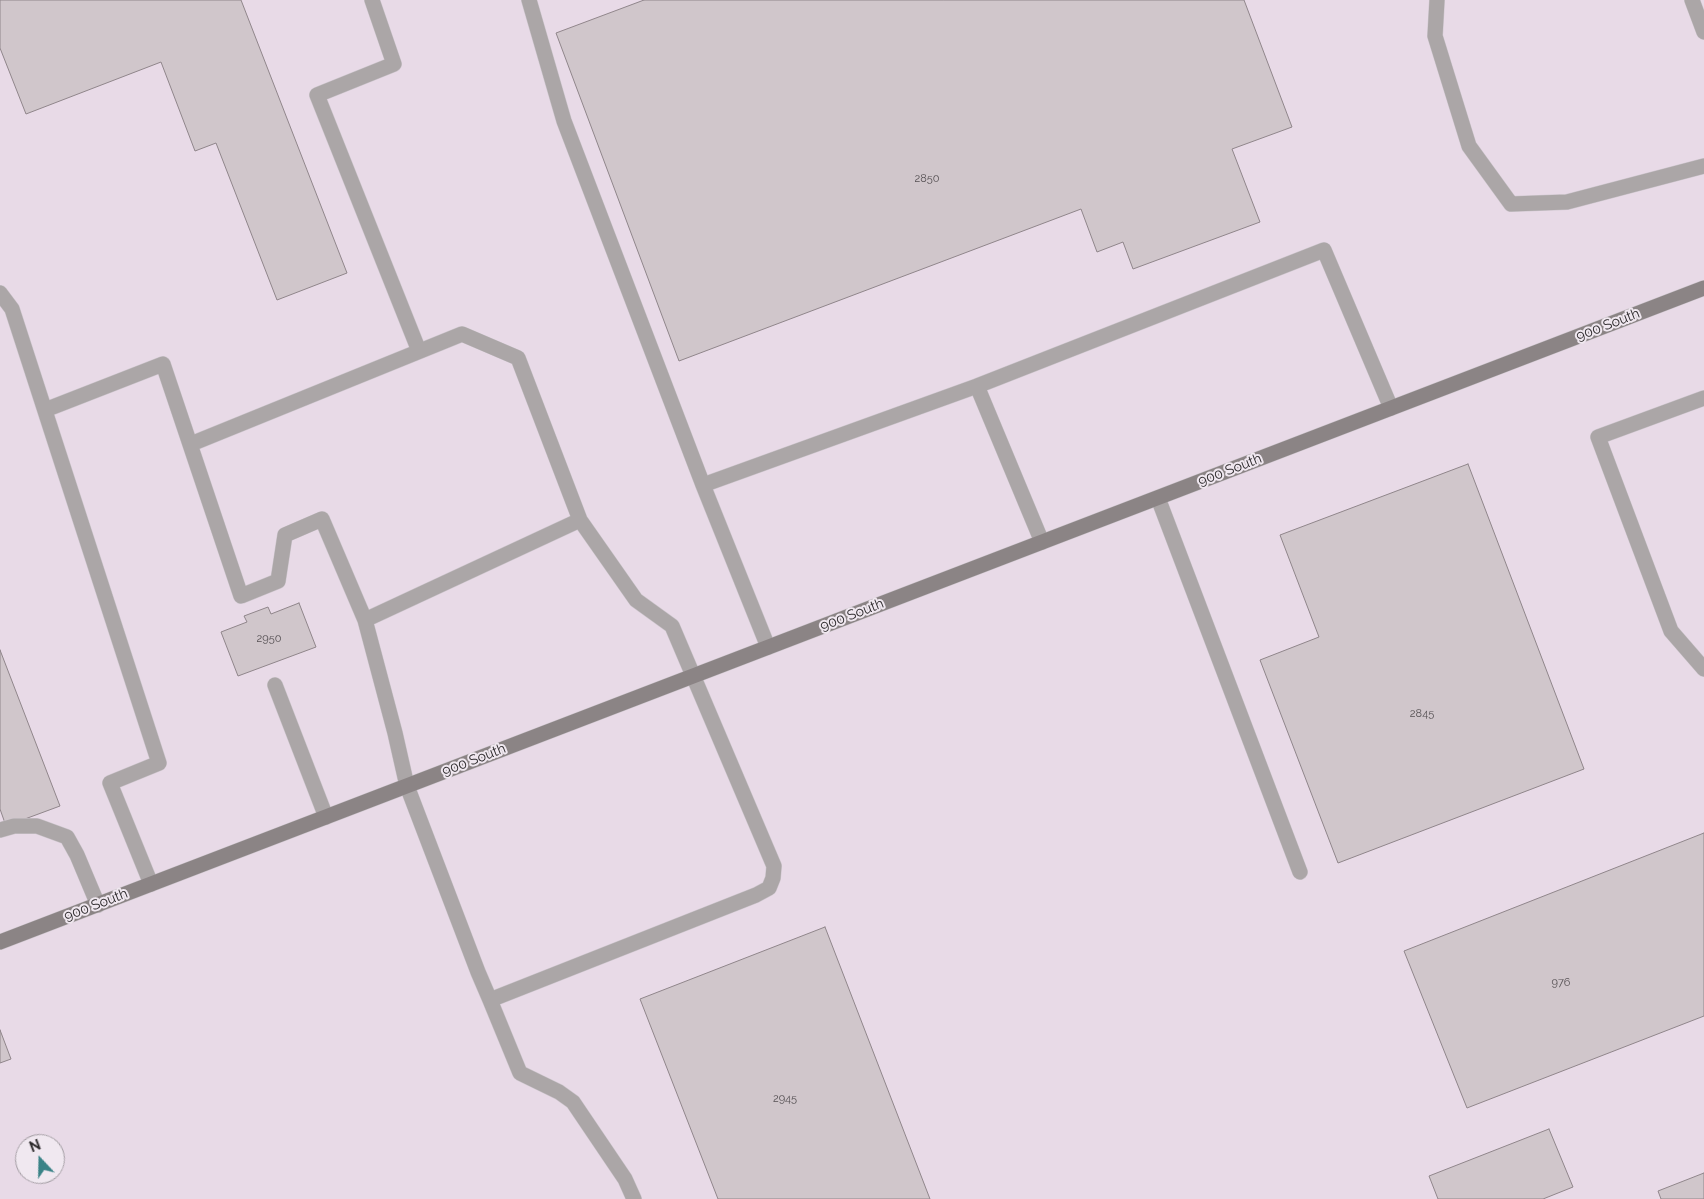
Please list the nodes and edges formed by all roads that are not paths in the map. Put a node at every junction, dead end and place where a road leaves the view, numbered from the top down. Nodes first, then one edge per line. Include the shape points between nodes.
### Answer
1 (372, 0) edge
2 (529, 0) edge
3 (1436, 0) edge
4 (1692, 0) edge
5 (1704, 32) edge
6 (1704, 166) edge
7 (1704, 288) edge
8 (0, 292) edge
9 (419, 351) junction
10 (977, 386) junction
11 (1704, 398) edge
12 (1391, 408) junction
13 (45, 410) junction
14 (191, 444) junction
15 (703, 485) junction
16 (1158, 498) junction
17 (580, 520) junction
18 (1042, 542) junction
19 (365, 620) junction
20 (768, 647) junction
21 (1704, 669) edge
22 (693, 676) junction
23 (274, 685) dead end
24 (407, 786) junction
25 (326, 817) junction
26 (0, 830) edge
27 (1300, 872) dead end
28 (151, 884) junction
29 (98, 904) junction
30 (0, 942) edge
31 (490, 1000) junction
32 (634, 1199) edge

1 - 9 lane via 394,64 317,95
2 - 15 lane via 564,121
3 - 6 lane via 1435,36 1469,146 1511,204 1567,202
4 - 5 lane
7 - 12 street, 900 South
8 - 13 lane via 12,309
9 - 14 lane
9 - 17 lane via 462,334 518,358
10 - 12 lane via 1324,250
10 - 15 lane
10 - 18 lane
11 - 21 lane via 1598,437 1671,631
12 - 16 street, 900 South
13 - 14 lane via 163,364
13 - 28 lane via 159,763 110,783
14 - 19 lane via 241,596 278,580 285,535 322,519
15 - 20 lane
16 - 18 street, 900 South
16 - 27 lane
17 - 19 lane
17 - 22 lane via 636,600 672,626
18 - 20 street, 900 South
19 - 24 lane
20 - 22 street, 900 South
22 - 24 street, 900 South
22 - 31 lane via 774,866 769,888
23 - 25 lane
24 - 25 street, 900 South
24 - 31 lane
25 - 28 street, 900 South
26 - 29 lane via 37,826 67,837
28 - 29 street, 900 South
29 - 30 street, 900 South
31 - 32 lane via 520,1073 573,1102 625,1179

